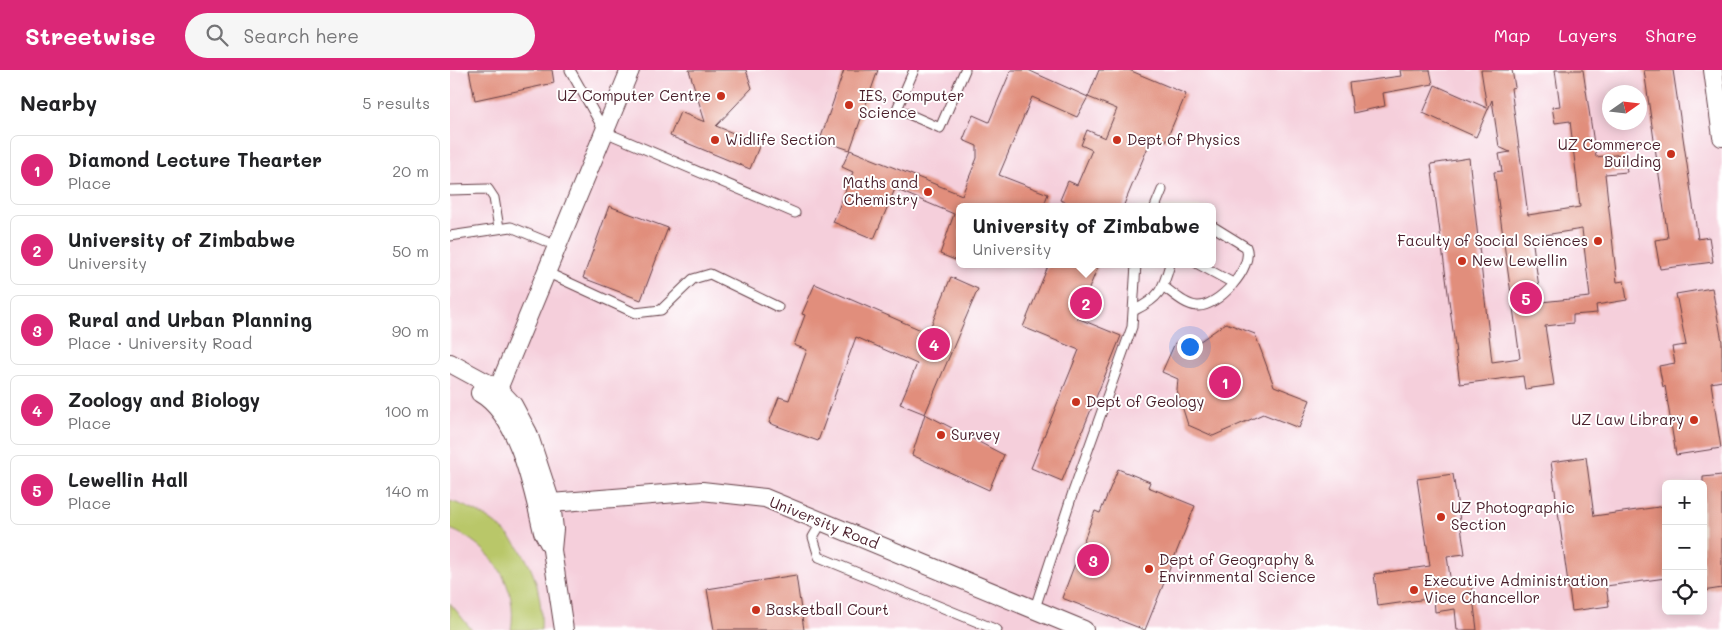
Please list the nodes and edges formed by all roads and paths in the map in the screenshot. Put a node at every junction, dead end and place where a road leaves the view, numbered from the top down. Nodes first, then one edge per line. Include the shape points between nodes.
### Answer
1 (570, 70) edge
2 (630, 70) edge
3 (914, 70) edge
4 (965, 70) edge
5 (1713, 70) edge
6 (605, 132) junction
7 (1722, 137) edge
8 (450, 190) edge
9 (1162, 190) dead end
10 (1157, 203) edge
11 (795, 213) dead end
12 (499, 228) junction
13 (1216, 228) edge
14 (450, 236) edge
15 (557, 246) junction
16 (1135, 268) edge
17 (1169, 268) edge
18 (1205, 268) edge
19 (546, 272) junction
20 (1233, 283) junction
21 (1164, 287) junction
22 (778, 307) dead end
23 (1135, 310) junction
24 (450, 363) edge
25 (450, 376) edge
26 (494, 394) junction
27 (544, 505) junction
28 (822, 522) junction
29 (1034, 611) junction
30 (564, 630) edge
31 (998, 630) edge
32 (1084, 630) edge

1 - 6 lane
2 - 6 street
3 - 4 lane via 897,109 940,128
5 - 7 street
6 - 11 lane
6 - 15 street
8 - 12 lane via 488,189 494,198
9 - 10 lane
12 - 14 lane
12 - 15 lane via 526,232
13 - 20 lane via 1246,247 1248,253 1248,261
15 - 19 street
16 - 23 lane
17 - 21 lane
18 - 20 lane
19 - 22 lane via 635,313 661,310 693,279 710,274
19 - 26 street
20 - 21 lane via 1217,299 1200,306 1186,303
21 - 23 lane via 1148,304
23 - 29 lane via 1132,327
24 - 26 street
25 - 26 street
26 - 27 street via 513,405 528,433
27 - 28 street, University Road via 702,491 765,498
27 - 30 street via 543,532 552,550
28 - 29 street, University Road
28 - 31 lane via 813,537 819,557
29 - 32 street, University Road

